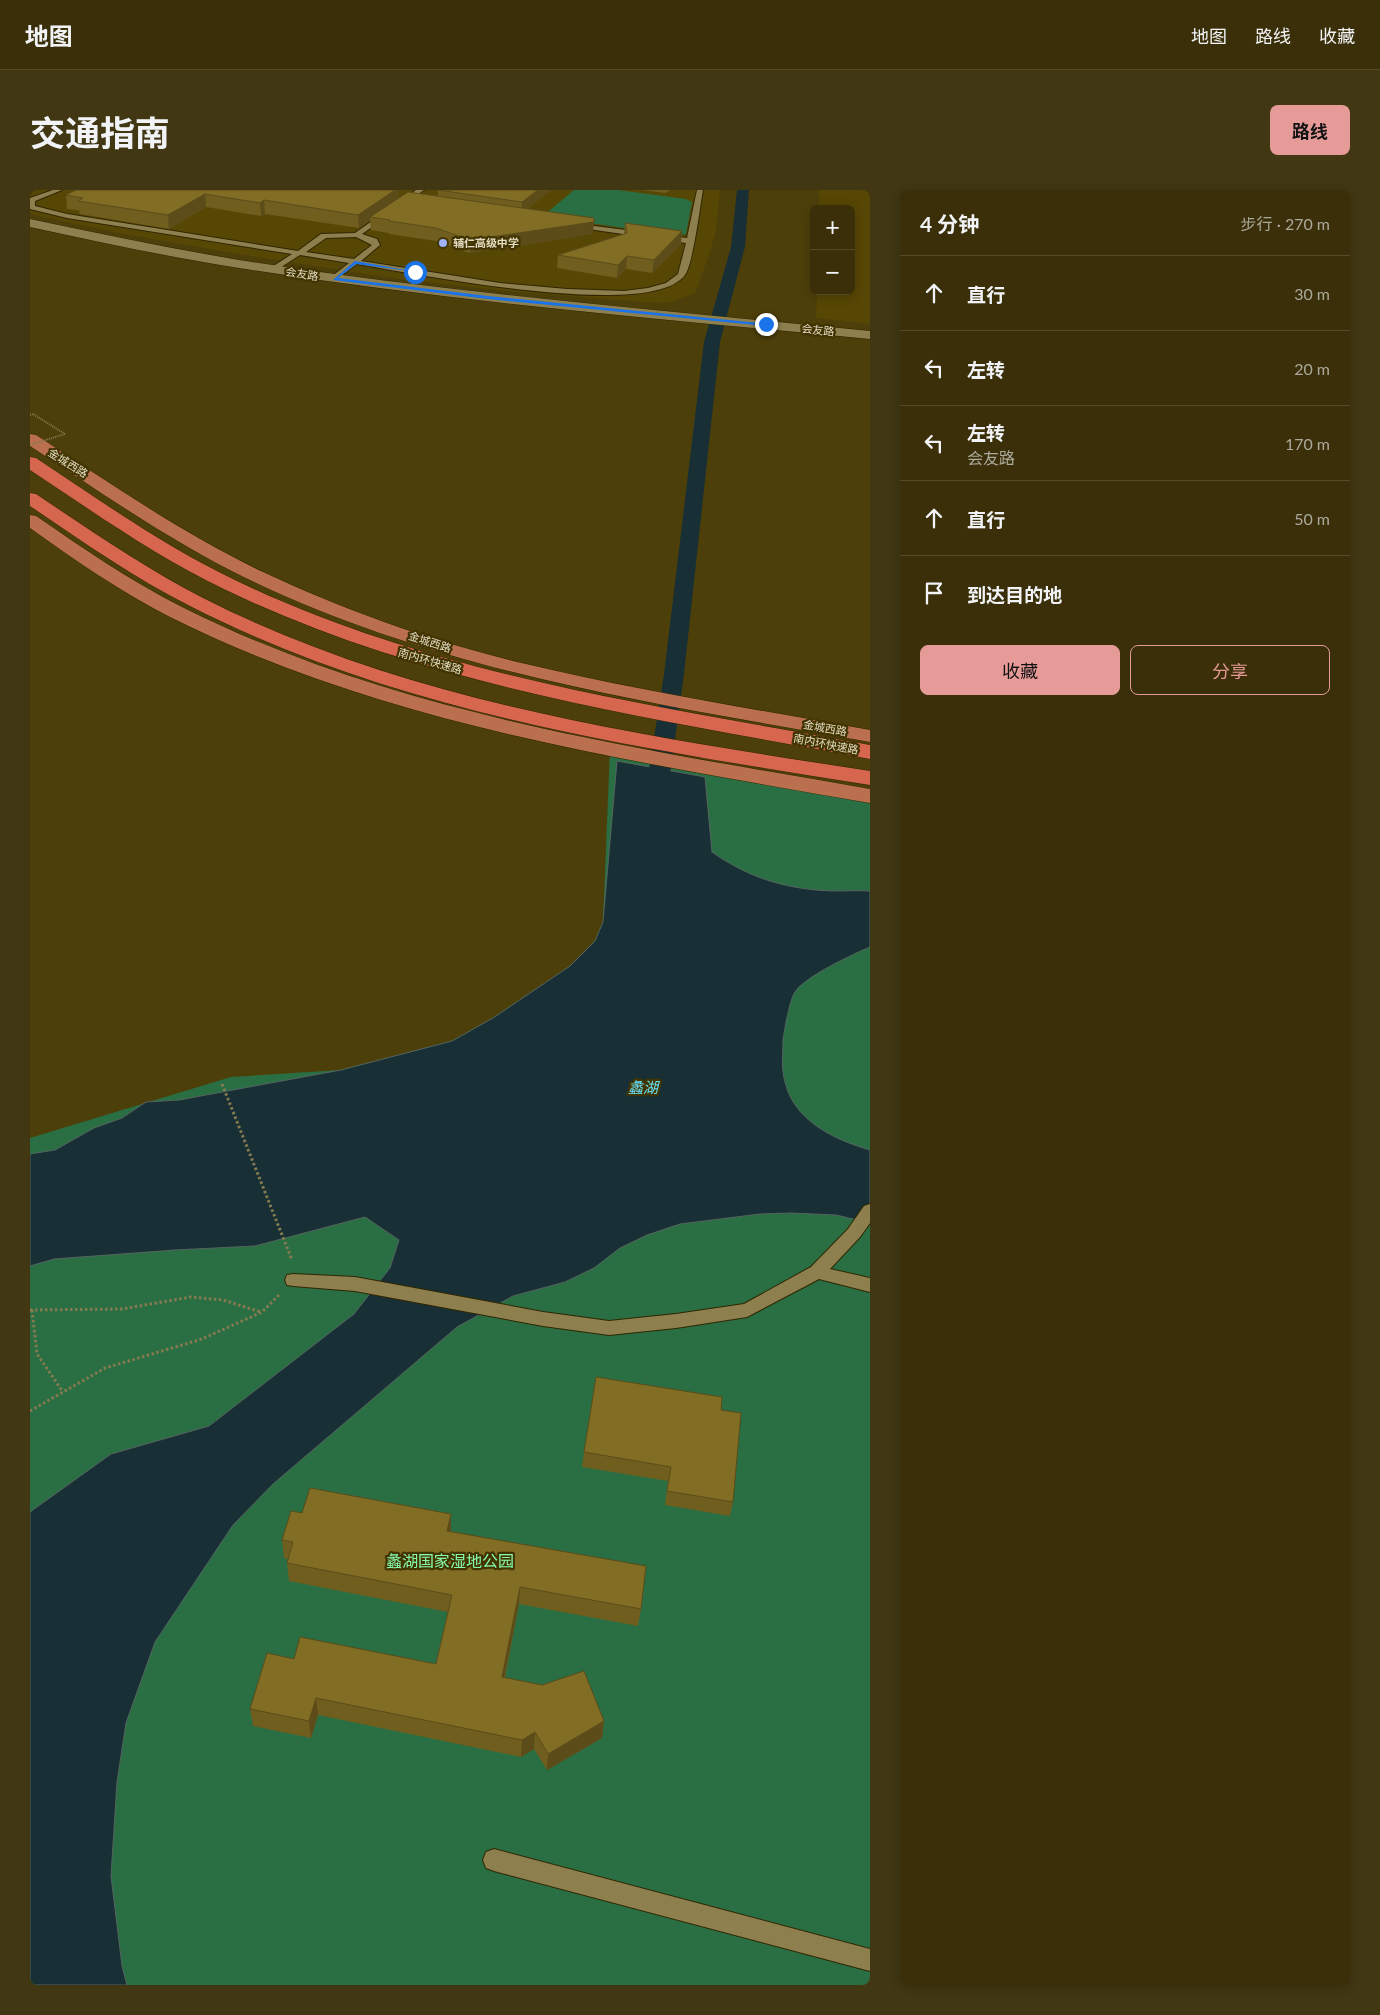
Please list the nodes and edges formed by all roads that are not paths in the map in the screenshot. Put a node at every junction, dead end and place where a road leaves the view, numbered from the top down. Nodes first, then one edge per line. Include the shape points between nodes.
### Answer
1 (59, 190) edge
2 (422, 190) edge
3 (700, 190) edge
4 (30, 223) edge
5 (563, 223) edge
6 (357, 234) junction
7 (690, 241) junction
8 (298, 253) junction
9 (355, 262) junction
10 (274, 269) junction
11 (334, 279) junction
12 (870, 335) edge
13 (38, 437) edge
14 (30, 462) edge
15 (30, 498) edge
16 (30, 520) edge
17 (600, 694) junction
18 (752, 722) junction
19 (586, 736) junction
20 (870, 736) edge
21 (870, 752) edge
22 (745, 766) junction
23 (870, 778) edge
24 (870, 786) edge
25 (870, 796) edge
26 (870, 1210) edge
27 (817, 1272) junction
28 (293, 1280) road end
29 (870, 1285) edge
30 (494, 1860) dead end
31 (870, 1960) edge

1 - 8 lane via 32,200 31,207 67,216
2 - 6 lane
3 - 7 lane
4 - 10 street, 会友路 via 121,244
5 - 7 lane
6 - 8 lane via 324,236
6 - 9 lane via 366,236 376,245
7 - 9 lane via 681,275 675,280 654,289 620,293 500,285
8 - 9 lane
8 - 10 lane
9 - 11 lane
10 - 11 street, 会友路
11 - 12 street, 会友路 via 449,294
13 - 17 main road, 金城西路 via 186,538 257,576 375,624
14 - 17 highway, 南内环快速路 via 184,562 296,614 425,660 510,683
15 - 19 highway via 148,576 263,633 400,683
16 - 19 main road via 126,585 172,610 308,670 386,696 479,720
17 - 18 highway, 南内环快速路
18 - 20 main road, 金城西路
18 - 21 highway, 南内环快速路
19 - 22 main road
22 - 23 highway, 南内环快速路
22 - 24 highway
22 - 25 main road
26 - 27 lane via 854,1234
27 - 28 lane via 746,1310 609,1328 543,1320 355,1284
27 - 29 lane
30 - 31 lane

